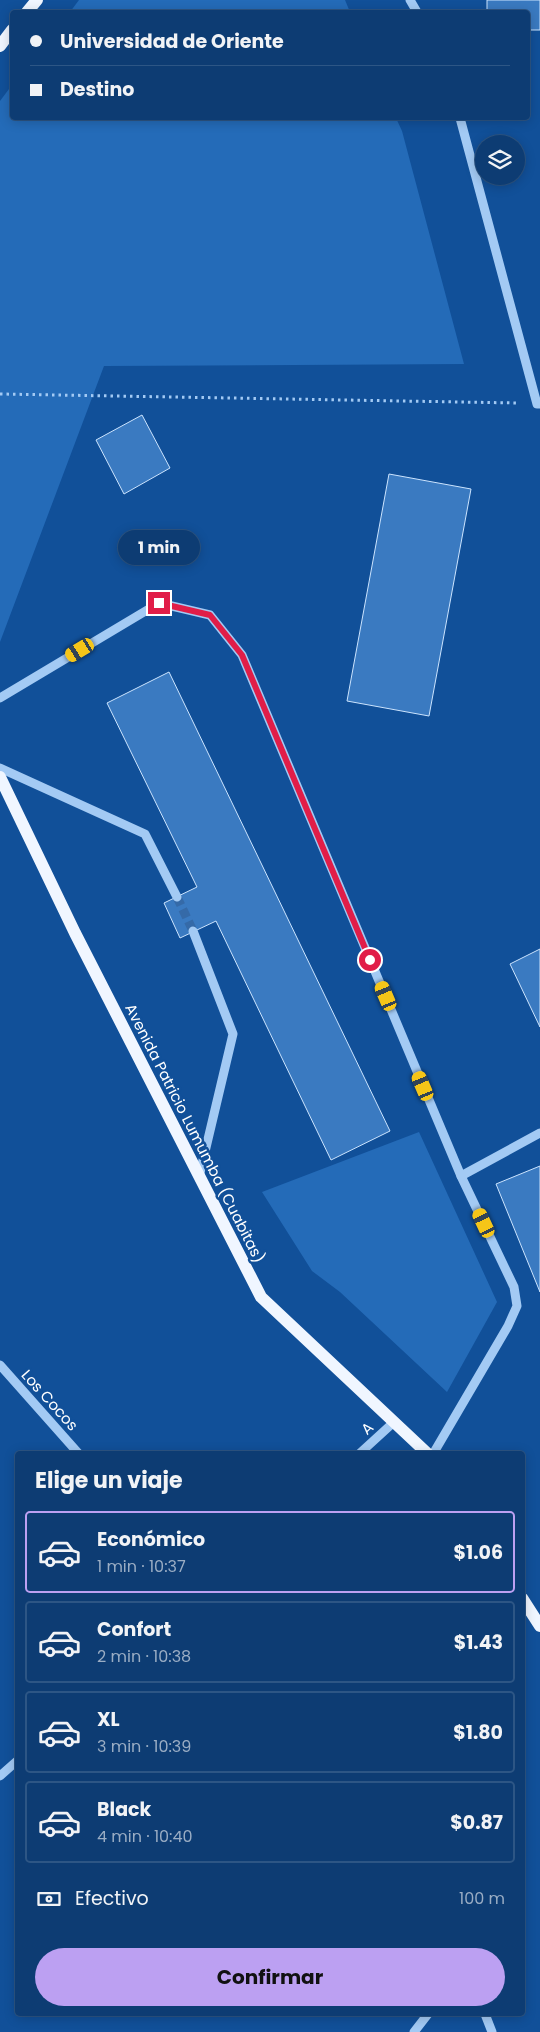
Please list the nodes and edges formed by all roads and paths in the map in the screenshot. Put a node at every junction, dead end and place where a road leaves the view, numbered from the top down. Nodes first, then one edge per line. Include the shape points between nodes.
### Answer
1 (37, 0) edge
2 (29, 10) edge
3 (10, 33) edge
4 (0, 46) edge
5 (461, 120) edge
6 (0, 394) edge
7 (539, 404) edge
8 (0, 698) edge
9 (0, 768) edge
10 (0, 777) edge
11 (177, 897) tunnel mouth
12 (193, 931) tunnel mouth
13 (540, 1133) edge
14 (461, 1176) junction
15 (199, 1177) junction
16 (0, 1365) edge
17 (394, 1422) junction
18 (76, 1451) edge
19 (362, 1451) edge
20 (425, 1451) edge
21 (435, 1451) edge
22 (525, 1603) edge
23 (540, 1626) edge
24 (15, 1763) edge
25 (0, 1776) edge
26 (426, 2016) edge
27 (486, 2016) edge
28 (414, 2032) edge
29 (492, 2032) edge

1 - 2 main road
3 - 4 main road
5 - 7 street
6 - 7 path
8 - 14 street via 159,603 210,615 242,655
9 - 11 street via 145,834
10 - 15 main road, Avenida Patricio Lumumba (Cuabitas)
12 - 15 street via 233,1034
13 - 14 street
14 - 21 street via 514,1287 517,1306
15 - 17 main road, Avenida Patricio Lumumba (Cuabitas) via 261,1297
16 - 18 street, Los Cocos
17 - 19 street, A
17 - 20 main road, Avenida Patricio Lumumba (Cuabitas)
22 - 23 main road
24 - 25 street
26 - 28 street
27 - 29 street

